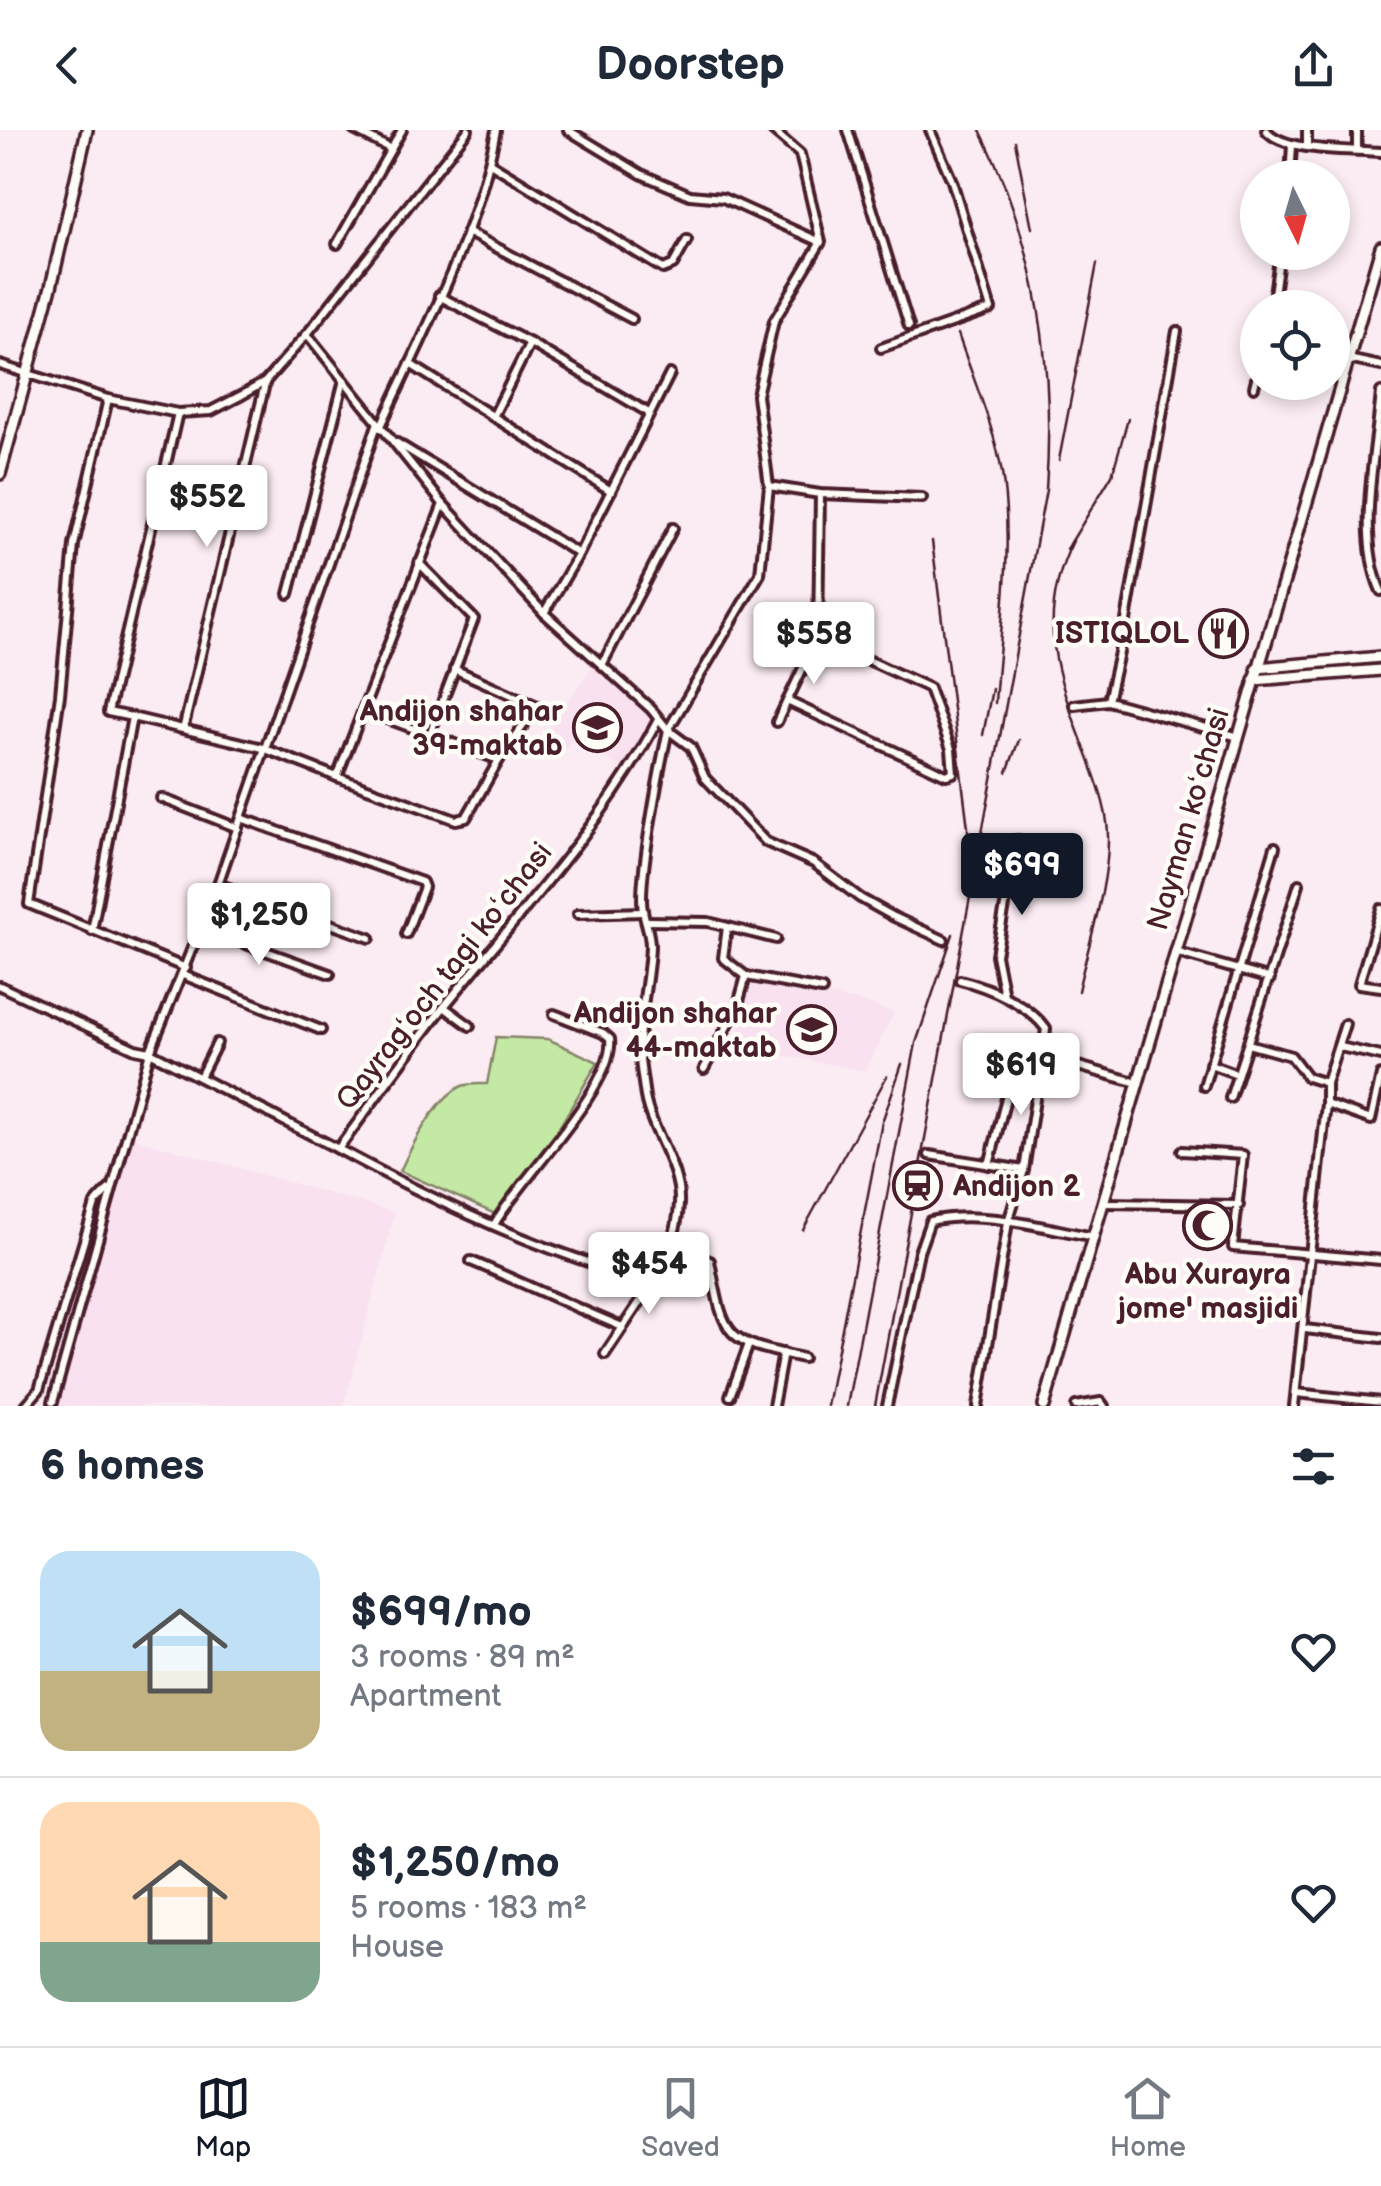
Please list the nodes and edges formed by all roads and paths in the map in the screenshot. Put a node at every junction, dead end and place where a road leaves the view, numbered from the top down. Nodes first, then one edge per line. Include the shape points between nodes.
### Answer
1 (87, 130) edge
2 (354, 130) edge
3 (402, 130) edge
4 (468, 130) edge
5 (496, 130) edge
6 (568, 130) edge
7 (774, 130) edge
8 (848, 130) edge
9 (930, 130) edge
10 (1266, 130) edge
11 (1307, 130) edge
12 (1357, 130) edge
13 (1292, 145) junction
14 (1307, 146) junction
15 (391, 149) junction
16 (1357, 149) junction
17 (1381, 152) edge
18 (1291, 160) edge
19 (490, 163) junction
20 (467, 232) junction
21 (687, 240) dead end
22 (820, 242) junction
23 (337, 244) dead end
24 (1381, 246) edge
25 (439, 296) junction
26 (632, 319) dead end
27 (909, 326) dead end
28 (1177, 331) dead end
29 (307, 334) junction
30 (530, 343) junction
31 (881, 348) dead end
32 (1350, 349) edge
33 (1350, 360) edge
34 (410, 364) junction
35 (0, 365) edge
36 (1381, 366) edge
37 (28, 373) junction
38 (670, 374) dead end
39 (344, 380) junction
40 (265, 382) junction
41 (1381, 392) edge
42 (108, 399) junction
43 (1335, 400) edge
44 (649, 412) junction
45 (178, 413) junction
46 (493, 417) junction
47 (379, 427) junction
48 (393, 440) junction
49 (1, 469) edge
50 (769, 486) junction
51 (611, 491) junction
52 (820, 494) junction
53 (922, 498) dead end
54 (444, 504) junction
55 (673, 528) dead end
56 (579, 554) junction
57 (420, 562) junction
58 (1381, 591) edge
59 (290, 594) dead end
60 (544, 612) junction
61 (818, 637) junction
62 (1381, 658) edge
63 (602, 664) junction
64 (1257, 668) junction
65 (454, 670) junction
66 (1381, 670) edge
67 (1254, 680) junction
68 (787, 701) junction
69 (1108, 701) junction
70 (1074, 705) dead end
71 (364, 710) junction
72 (132, 716) junction
73 (658, 720) junction
74 (777, 722) dead end
75 (184, 726) junction
76 (668, 730) junction
77 (430, 734) junction
78 (1240, 738) junction
79 (263, 748) junction
80 (499, 760) junction
81 (337, 777) junction
82 (161, 798) dead end
83 (241, 818) junction
84 (238, 828) junction
85 (1017, 840) dead end
86 (1275, 847) dead end
87 (218, 884) junction
88 (1298, 884) dead end
89 (246, 894) junction
90 (1381, 908) edge
91 (643, 912) junction
92 (578, 914) dead end
93 (648, 921) junction
94 (727, 927) junction
95 (201, 928) junction
96 (92, 931) junction
97 (406, 934) dead end
98 (229, 938) junction
99 (370, 938) dead end
100 (776, 939) dead end
101 (944, 940) dead end
102 (1176, 952) junction
103 (1238, 970) junction
104 (184, 971) junction
105 (330, 974) dead end
106 (746, 976) junction
107 (1270, 979) junction
108 (960, 980) dead end
109 (0, 986) edge
110 (1381, 987) edge
111 (822, 990) dead end
112 (1004, 997) junction
113 (444, 1007) junction
114 (554, 1014) dead end
115 (1345, 1024) dead end
116 (470, 1026) dead end
117 (321, 1030) dead end
118 (216, 1043) dead end
119 (1248, 1044) junction
120 (1340, 1046) junction
121 (150, 1052) junction
122 (1042, 1055) junction
123 (1381, 1056) edge
124 (1015, 1063) dead end
125 (1210, 1064) junction
126 (704, 1069) dead end
127 (1238, 1074) junction
128 (1381, 1074) edge
129 (200, 1078) junction
130 (1326, 1083) junction
131 (1138, 1084) junction
132 (1204, 1086) dead end
133 (1230, 1098) dead end
134 (1326, 1104) junction
135 (338, 1150) junction
136 (1182, 1150) dead end
137 (930, 1155) dead end
138 (989, 1165) junction
139 (1024, 1170) junction
140 (110, 1188) junction
141 (1104, 1203) junction
142 (1239, 1205) junction
143 (1008, 1222) junction
144 (495, 1223) junction
145 (1095, 1237) junction
146 (670, 1246) junction
147 (1311, 1253) junction
148 (1381, 1260) edge
149 (471, 1261) dead end
150 (654, 1270) junction
151 (620, 1326) junction
152 (1306, 1329) dead end
153 (1381, 1338) edge
154 (749, 1344) junction
155 (782, 1353) junction
156 (605, 1354) dead end
157 (804, 1358) dead end
158 (1296, 1392) junction
159 (730, 1396) dead end
160 (53, 1402) dead end
161 (1381, 1402) edge
162 (25, 1406) edge
163 (773, 1406) edge
164 (887, 1406) edge
165 (978, 1406) edge
166 (1044, 1406) edge
167 (1076, 1406) edge
168 (1104, 1406) edge
169 (1294, 1406) edge

1 - 37 main road
2 - 15 street
3 - 15 street
4 - 29 street
5 - 19 street
6 - 22 street via 655,180 690,195 723,198
7 - 22 street via 800,154
8 - 27 street
9 - 31 street via 991,309
10 - 13 street
11 - 14 street
12 - 16 street
13 - 14 street
13 - 18 street
14 - 16 street
15 - 23 street
16 - 17 street
19 - 20 street
19 - 21 street via 663,269 674,265
20 - 25 street
20 - 26 street
22 - 50 street via 774,321 757,395
24 - 32 main road, Nayman koʻchasi
25 - 30 street
25 - 34 street
28 - 69 street
29 - 39 street
29 - 40 street
30 - 44 street
30 - 46 street
33 - 36 street
34 - 46 street
34 - 47 street
35 - 37 street
37 - 42 street
37 - 49 main road
38 - 44 street
39 - 47 street
39 - 59 street
40 - 45 street via 211,410
40 - 75 street
41 - 58 street via 1368,538
42 - 45 street
42 - 96 street via 74,544 29,904
43 - 64 main road, Nayman koʻchasi
44 - 51 street
45 - 72 street via 108,712
46 - 51 street
47 - 48 street
47 - 79 street
48 - 54 street
48 - 56 street
50 - 52 street
50 - 76 street via 760,574
51 - 56 street
52 - 53 street
52 - 61 street
54 - 57 street
54 - 60 street
55 - 63 street
56 - 60 street
57 - 65 street via 474,619
57 - 71 street
60 - 63 street
61 - 68 street
61 - 68 street via 929,688 953,772 946,775
62 - 64 main road
63 - 73 street
64 - 67 main road, Nayman koʻchasi
65 - 77 street
65 - 80 street via 537,706
66 - 67 main road
67 - 78 main road, Nayman koʻchasi
68 - 74 street
69 - 70 street
69 - 78 street
71 - 77 street
71 - 81 street
72 - 75 street
72 - 96 street
73 - 76 street
73 - 113 street, Qayragʻoch tagi koʻchasi via 634,766
75 - 79 street
76 - 91 street
76 - 101 street via 691,747 705,778 766,842
77 - 80 street
78 - 102 main road, Nayman koʻchasi
79 - 81 street
79 - 83 street
80 - 81 street via 460,820
82 - 84 street
83 - 84 street
83 - 97 street via 422,882
84 - 87 street
85 - 112 street via 996,955
86 - 103 street
87 - 89 street
87 - 95 street
88 - 107 street
89 - 98 street
89 - 99 street
90 - 110 street via 1359,984
91 - 92 street
91 - 93 street
93 - 94 street
93 - 146 street via 639,1046 646,1106 677,1183
94 - 100 street
94 - 106 street via 723,958
95 - 98 street
95 - 104 street
96 - 104 street
98 - 105 street
102 - 103 street
102 - 131 main road, Nayman koʻchasi
103 - 107 street
103 - 125 street
104 - 117 street
104 - 121 street
106 - 111 street
106 - 126 street
107 - 119 street
108 - 112 street
109 - 121 street
112 - 122 street via 1036,1014 1046,1029
113 - 116 street
113 - 135 street, Qayragʻoch tagi koʻchasi
114 - 144 street via 603,1033 610,1051 596,1086
115 - 120 street
118 - 129 street
119 - 127 street
119 - 130 street via 1291,1056 1307,1076
120 - 123 street
120 - 130 street
121 - 129 street
121 - 140 street
122 - 131 street
122 - 139 street
124 - 138 street
125 - 127 street
125 - 132 street
127 - 133 street
128 - 134 street via 1371,1120
129 - 135 street
130 - 134 street
131 - 141 main road, Nayman koʻchasi
134 - 147 street
135 - 144 street, Qayragʻoch tagi koʻchasi via 452,1209
136 - 142 street via 1243,1155
137 - 138 street
138 - 139 street
139 - 143 street
140 - 160 street
140 - 162 street via 94,1204 39,1390
141 - 142 street
141 - 145 main road, Nayman koʻchasi
142 - 147 street via 1233,1247
143 - 145 street
143 - 164 street via 930,1222
143 - 165 street
144 - 150 street, Qayragʻoch tagi koʻchasi via 530,1243 634,1276
145 - 166 main road, Nayman koʻchasi
146 - 150 street
146 - 154 street via 710,1262 724,1325
147 - 148 street
147 - 158 street
149 - 151 street
150 - 151 street via 649,1288
151 - 156 street
152 - 153 street
154 - 155 street
154 - 159 street
155 - 157 street
155 - 163 street
158 - 161 street
158 - 169 street
167 - 168 street

